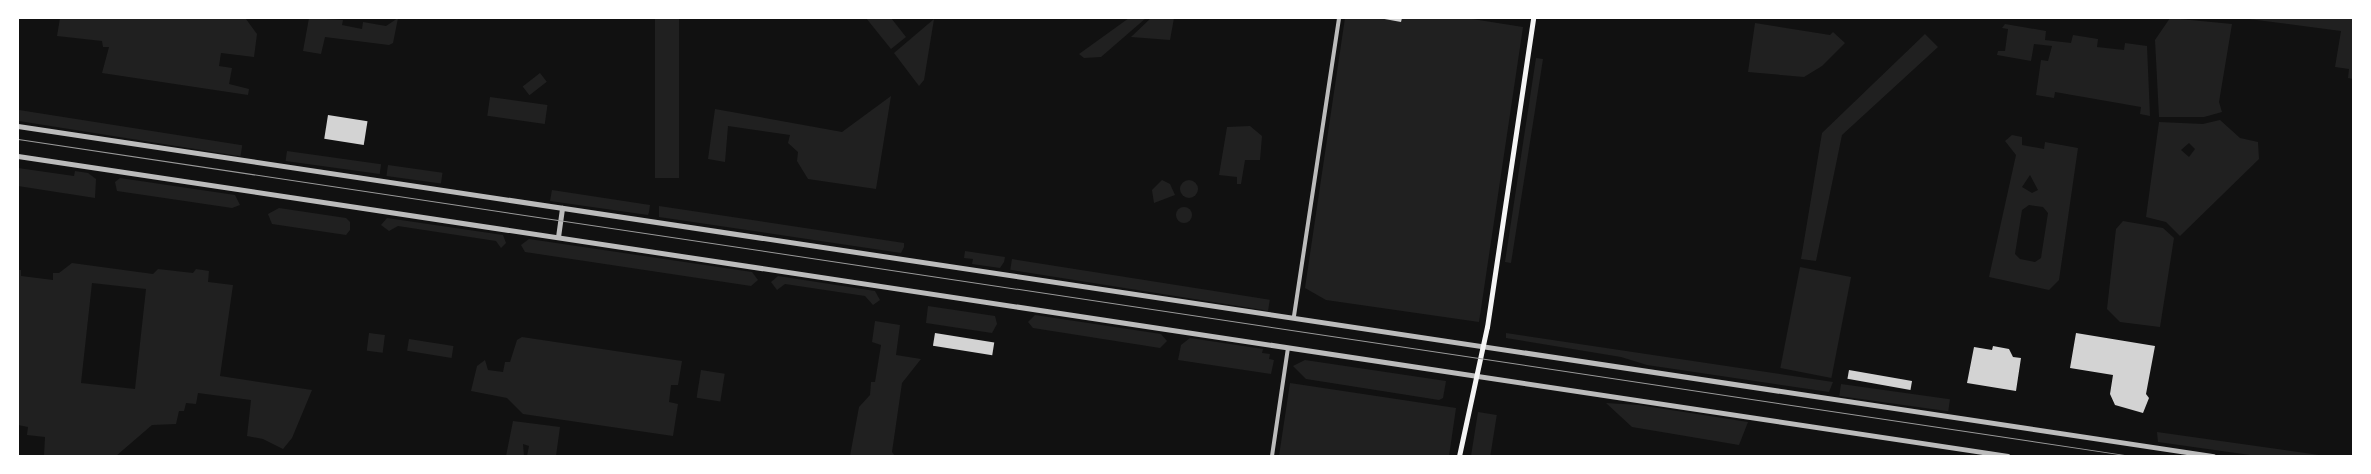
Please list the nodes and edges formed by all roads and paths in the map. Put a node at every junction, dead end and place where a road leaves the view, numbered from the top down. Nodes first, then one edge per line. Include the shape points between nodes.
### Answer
1 (1339, 18) edge
2 (1533, 18) edge
3 (18, 126) edge
4 (18, 156) edge
5 (562, 208) junction
6 (558, 238) junction
7 (1294, 316) junction
8 (1482, 345) junction
9 (1288, 348) junction
10 (1474, 376) junction
11 (1272, 456) edge
12 (1459, 456) edge
13 (2008, 456) edge
14 (2213, 456) edge

1 - 7 street
2 - 8 main road
3 - 5 street
4 - 6 street
5 - 6 street
5 - 7 street
6 - 9 street
7 - 8 street
8 - 10 main road
8 - 14 street
9 - 10 street
9 - 11 street
10 - 12 main road
10 - 13 street

